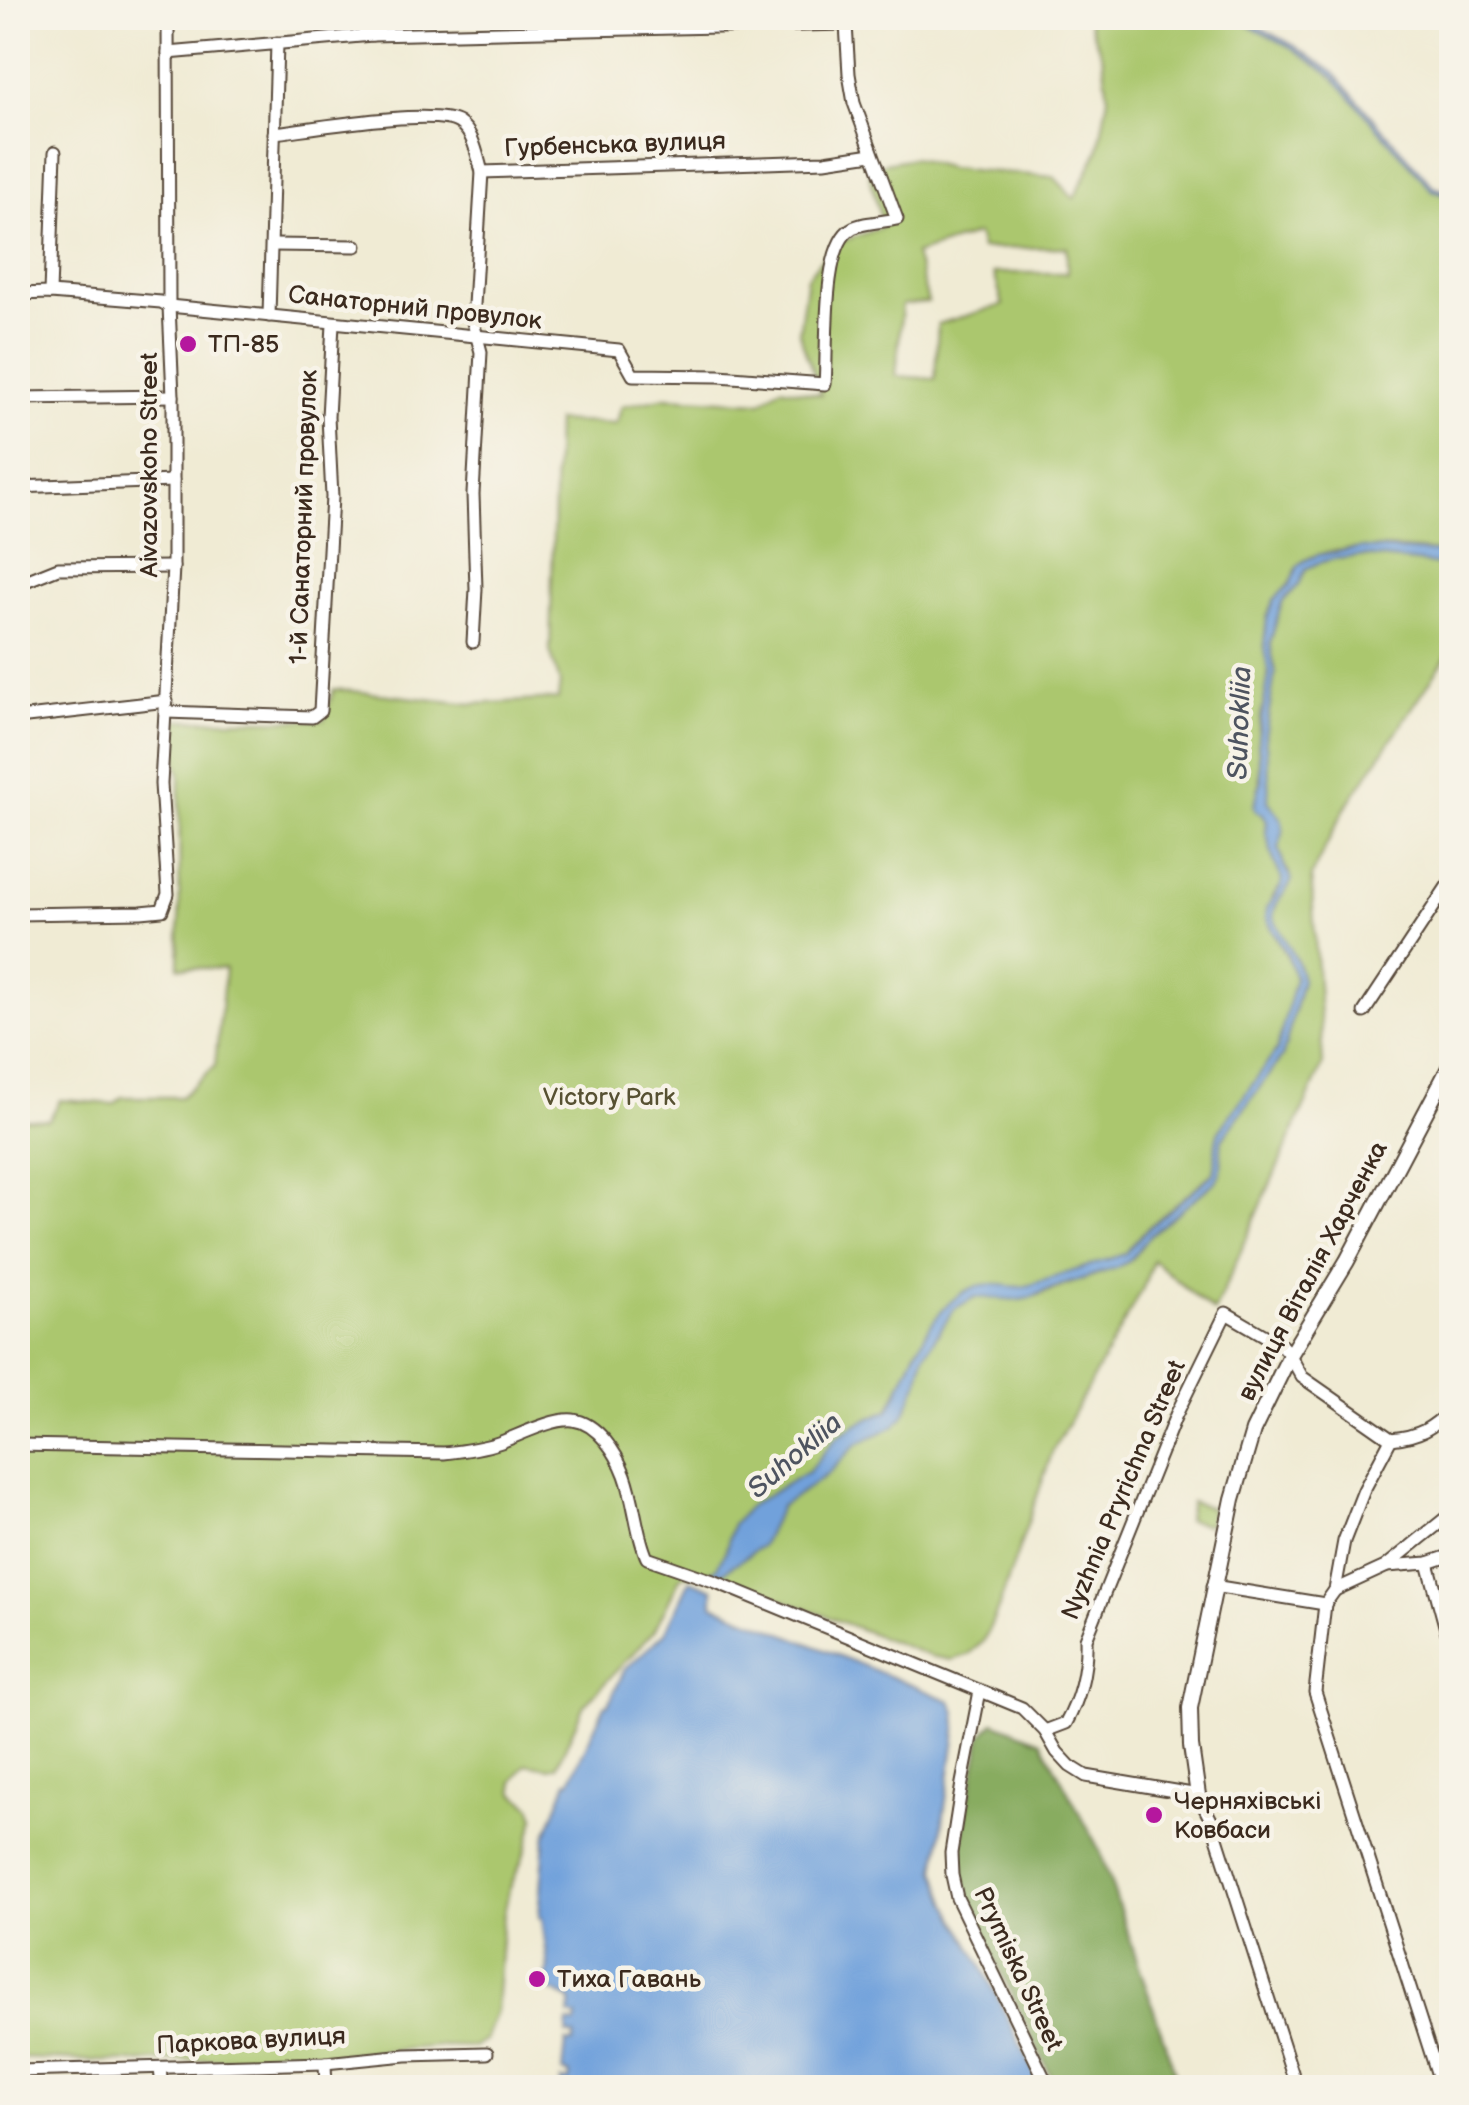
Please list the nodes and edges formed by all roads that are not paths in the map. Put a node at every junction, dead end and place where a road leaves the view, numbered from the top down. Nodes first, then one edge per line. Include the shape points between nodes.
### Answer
1 (168, 18) edge
2 (372, 18) edge
3 (845, 21) edge
4 (372, 35) junction
5 (277, 44) junction
6 (168, 53) junction
7 (274, 133) junction
8 (56, 152) dead end
9 (872, 154) junction
10 (482, 172) junction
11 (272, 245) junction
12 (356, 246) dead end
13 (50, 293) junction
14 (18, 294) edge
15 (170, 306) junction
16 (269, 316) junction
17 (333, 324) junction
18 (476, 336) junction
19 (173, 396) junction
20 (18, 398) edge
21 (173, 481) junction
22 (18, 487) edge
23 (173, 567) junction
24 (18, 584) edge
25 (473, 642) dead end
26 (167, 706) junction
27 (18, 718) edge
28 (1452, 879) edge
29 (18, 914) edge
30 (1364, 1012) dead end
31 (1452, 1062) edge
32 (1290, 1355) junction
33 (1452, 1408) edge
34 (1391, 1439) junction
35 (18, 1445) edge
36 (1452, 1514) edge
37 (1452, 1555) edge
38 (1428, 1563) junction
39 (1386, 1566) junction
40 (1214, 1586) junction
41 (1334, 1590) junction
42 (1325, 1604) junction
43 (1452, 1650) edge
44 (980, 1691) junction
45 (1045, 1731) junction
46 (1198, 1795) junction
47 (487, 2053) dead end
48 (325, 2064) junction
49 (160, 2068) junction
50 (18, 2071) edge
51 (162, 2088) edge
52 (326, 2088) edge
53 (1049, 2088) edge
54 (1296, 2088) edge
55 (1442, 2088) edge

1 - 6 street, Aivazovskoho Street
2 - 4 street
3 - 4 street
3 - 9 street via 854,102
4 - 5 street
5 - 6 street
5 - 7 street, Санаторний провулок
6 - 15 street, Aivazovskoho Street
7 - 10 street, Гурбенська вулиця via 452,119 472,139
7 - 11 street, Санаторний провулок
8 - 13 street
9 - 10 street, Гурбенська вулиця
9 - 18 street, Санаторний провулок via 898,219 851,229 840,240 829,274 825,384 632,375 620,350
10 - 18 street
11 - 12 street
11 - 16 street, Санаторний провулок
13 - 14 street, Санаторний провулок
13 - 15 street, Санаторний провулок
15 - 16 street, Санаторний провулок
15 - 19 street, Aivazovskoho Street
16 - 17 street, Санаторний провулок
17 - 18 street, Санаторний провулок
17 - 26 street, 1-й Санаторний провулок via 320,711 312,718
18 - 25 street
19 - 20 street
19 - 21 street, Aivazovskoho Street
21 - 22 street
21 - 23 street, Aivazovskoho Street
23 - 24 street via 58,568
23 - 26 street, Aivazovskoho Street
26 - 27 street
26 - 29 street, Aivazovskoho Street via 161,784 168,894 162,910
28 - 30 street
31 - 32 street, вулиця Віталія Харченка
32 - 34 street via 1302,1377
32 - 40 street, вулиця Віталія Харченка via 1253,1430
32 - 45 street, Nyzhnia Pryrichna Street via 1226,1313 1176,1415 1086,1639 1074,1708 1066,1724
33 - 34 street via 1432,1427
34 - 41 street via 1344,1542
35 - 44 street via 444,1453 572,1420 614,1452 648,1558
36 - 39 street
37 - 38 street
38 - 39 street
38 - 43 street
39 - 41 street
40 - 42 street
40 - 46 street, вулиця Віталія Харченка via 1190,1708
41 - 42 street
42 - 55 street via 1315,1692
44 - 45 street via 1022,1708
44 - 53 street, Prymiska Street via 952,1874
45 - 46 street via 1057,1752 1086,1776
46 - 54 street, вулиця Віталія Харченка
47 - 48 street, Паркова вулиця
48 - 49 street, Паркова вулиця
48 - 52 street
49 - 50 street, Паркова вулиця
49 - 51 street

